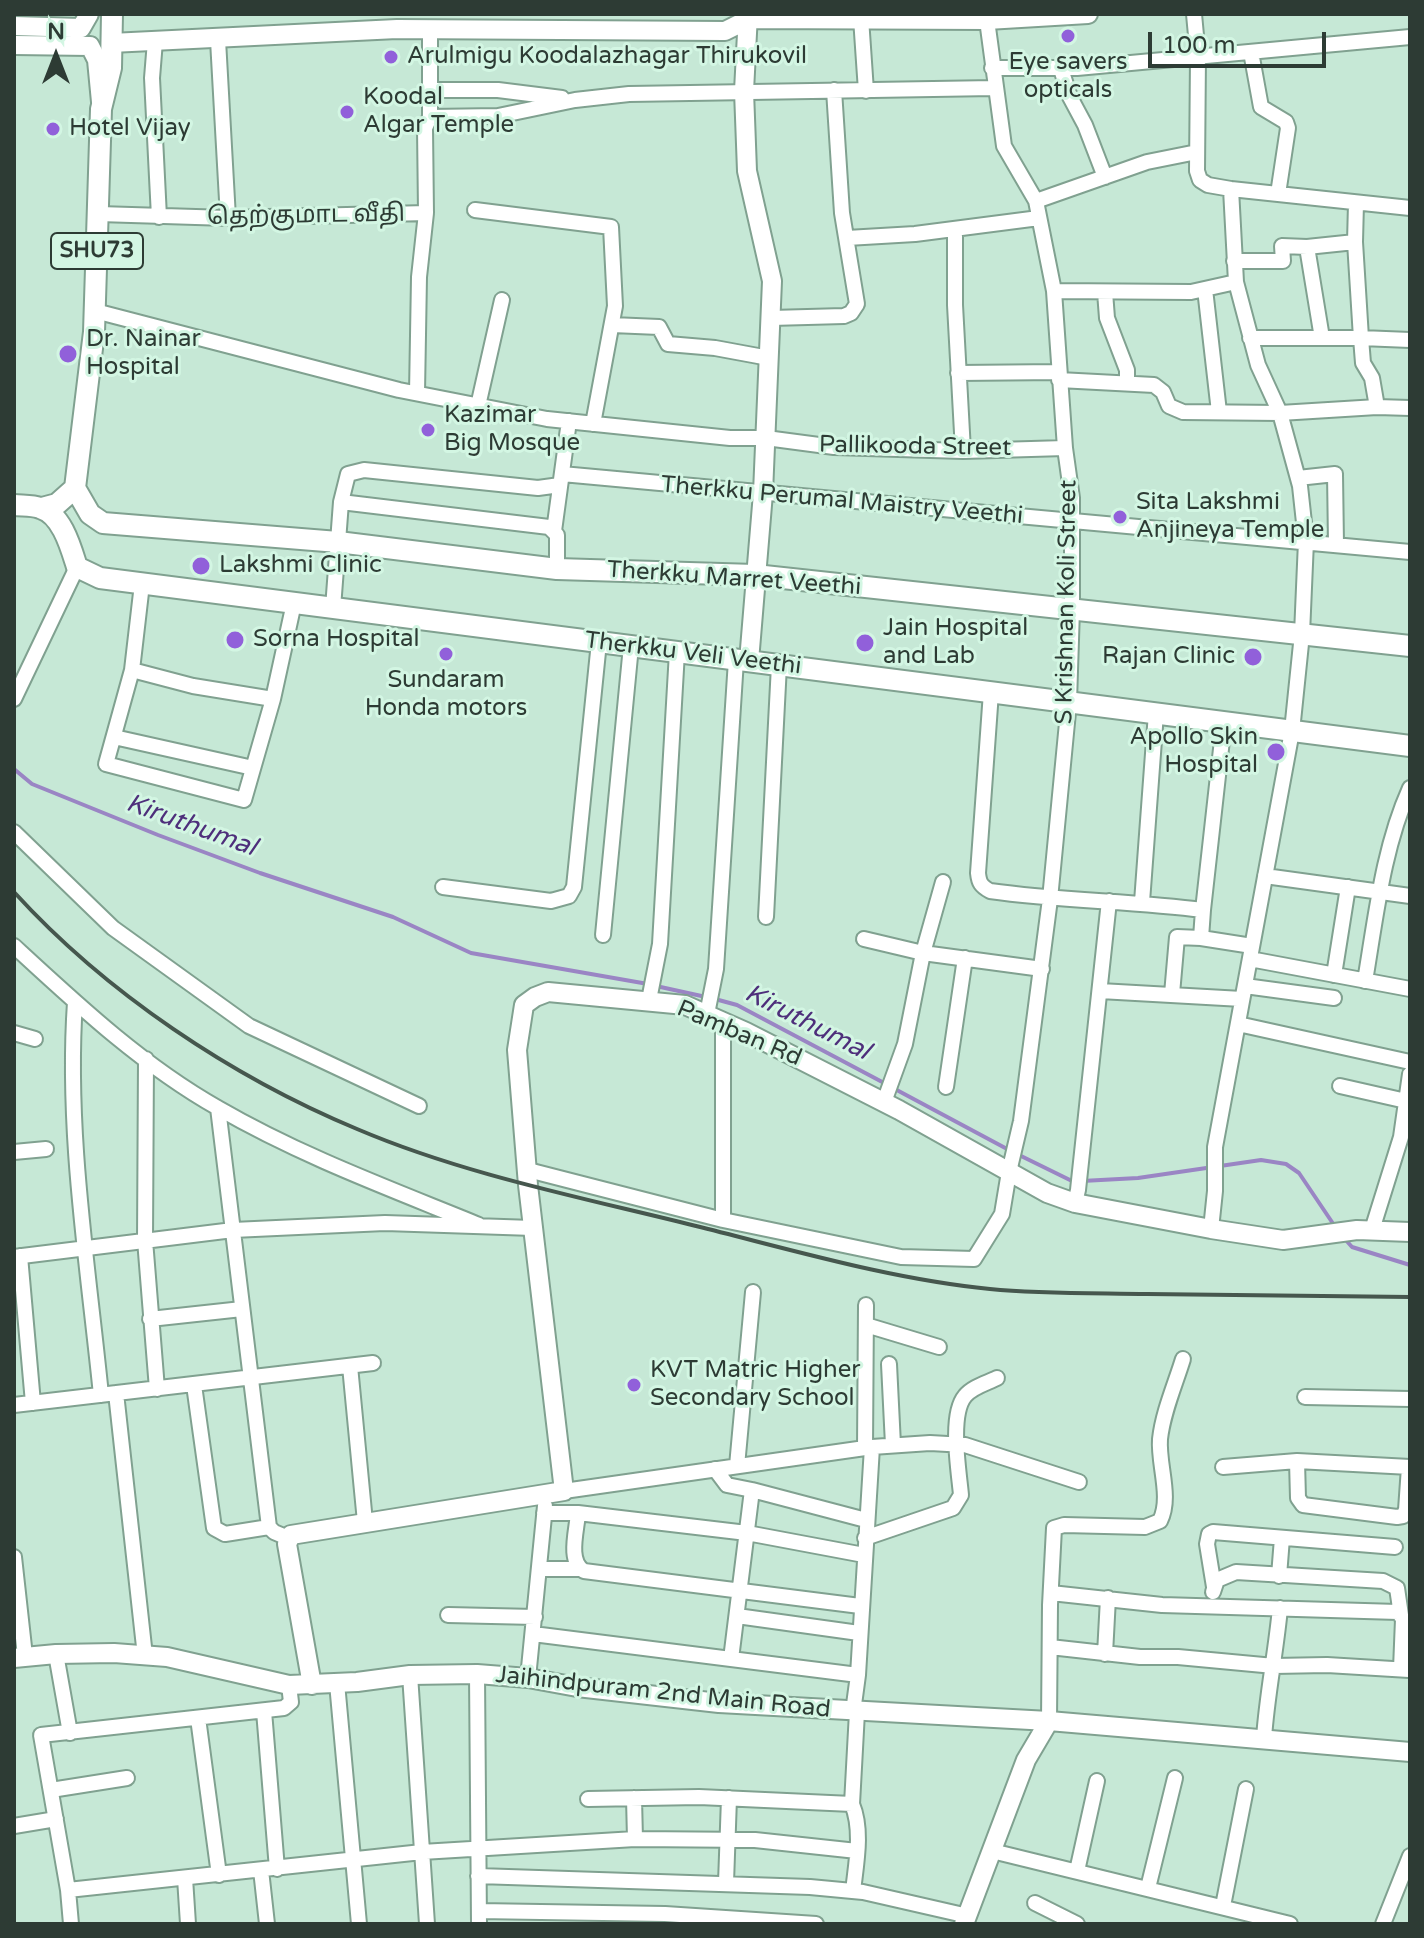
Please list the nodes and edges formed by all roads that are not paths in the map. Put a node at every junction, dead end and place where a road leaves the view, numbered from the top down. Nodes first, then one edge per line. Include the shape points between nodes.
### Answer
1 (89, 14) edge
2 (112, 14) edge
3 (1088, 14) edge
4 (1194, 14) edge
5 (748, 16) edge
6 (1062, 16) edge
7 (951, 17) edge
8 (861, 18) junction
9 (987, 20) junction
10 (397, 22) edge
11 (475, 23) edge
12 (14, 26) edge
13 (430, 31) junction
14 (1410, 37) edge
15 (218, 40) junction
16 (155, 41) junction
17 (111, 43) junction
18 (14, 45) edge
19 (1251, 52) junction
20 (1198, 57) junction
21 (992, 68) junction
22 (1061, 69) junction
23 (994, 88) junction
24 (431, 90) junction
25 (834, 90) junction
26 (744, 91) junction
27 (866, 91) junction
28 (575, 100) junction
29 (101, 109) junction
30 (430, 117) junction
31 (1197, 152) junction
32 (1105, 177) junction
33 (1231, 189) junction
34 (1278, 194) junction
35 (1036, 201) junction
36 (1356, 203) junction
37 (1410, 208) edge
38 (475, 210) dead end
39 (426, 213) junction
40 (99, 214) junction
41 (159, 217) junction
42 (228, 218) junction
43 (1039, 218) junction
44 (955, 229) junction
45 (847, 238) junction
46 (1355, 242) junction
47 (1307, 247) junction
48 (1234, 261) junction
49 (1236, 282) junction
50 (1205, 289) junction
51 (1054, 291) junction
52 (1105, 292) junction
53 (502, 300) dead end
54 (95, 311) junction
55 (771, 318) junction
56 (612, 325) junction
57 (1250, 338) junction
58 (1322, 338) junction
59 (1361, 338) junction
60 (1410, 340) edge
61 (769, 358) junction
62 (958, 373) junction
63 (1059, 376) junction
64 (1127, 383) junction
65 (417, 393) junction
66 (478, 406) junction
67 (1377, 407) junction
68 (1410, 408) edge
69 (1219, 412) junction
70 (1280, 413) junction
71 (569, 421) junction
72 (593, 424) junction
73 (766, 438) junction
74 (1065, 448) junction
75 (963, 451) junction
76 (1298, 478) junction
77 (561, 480) junction
78 (75, 488) junction
79 (763, 493) junction
80 (341, 502) junction
81 (14, 505) edge
82 (42, 508) junction
83 (1072, 522) junction
84 (103, 523) junction
85 (554, 531) junction
86 (1306, 541) junction
87 (338, 542) junction
88 (1336, 544) junction
89 (70, 547) junction
90 (1410, 552) edge
91 (77, 567) junction
92 (557, 569) junction
93 (755, 575) junction
94 (142, 584) junction
95 (294, 603) junction
96 (333, 608) junction
97 (1072, 609) junction
98 (1302, 634) junction
99 (599, 642) junction
100 (631, 646) junction
101 (1410, 646) edge
102 (677, 652) junction
103 (743, 661) junction
104 (779, 665) junction
105 (132, 670) junction
106 (991, 692) junction
107 (14, 699) edge
108 (273, 699) junction
109 (1069, 702) junction
110 (1156, 713) junction
111 (1224, 722) junction
112 (1292, 731) junction
113 (114, 737) junction
114 (1410, 746) edge
115 (253, 768) junction
116 (1410, 788) edge
117 (14, 832) edge
118 (1265, 876) junction
119 (943, 882) dead end
120 (443, 887) dead end
121 (1348, 887) junction
122 (1381, 892) junction
123 (1410, 896) edge
124 (1050, 899) junction
125 (1109, 901) junction
126 (1142, 902) junction
127 (1203, 910) junction
128 (766, 917) dead end
129 (603, 935) dead end
130 (1201, 938) junction
131 (864, 939) dead end
132 (14, 946) edge
133 (1251, 952) junction
134 (923, 953) junction
135 (965, 958) junction
136 (1042, 969) junction
137 (1334, 975) junction
138 (1365, 981) junction
139 (1410, 989) edge
140 (1100, 991) junction
141 (1244, 993) junction
142 (1172, 994) junction
143 (650, 996) junction
144 (1334, 998) dead end
145 (75, 1002) junction
146 (713, 1014) junction
147 (1238, 1024) junction
148 (14, 1033) edge
149 (35, 1039) dead end
150 (146, 1059) junction
151 (1410, 1062) edge
152 (1410, 1074) edge
153 (1340, 1086) dead end
154 (946, 1087) dead end
155 (885, 1098) junction
156 (1406, 1101) junction
157 (419, 1106) dead end
158 (218, 1108) junction
159 (46, 1149) dead end
160 (14, 1152) edge
161 (1010, 1168) junction
162 (528, 1170) junction
163 (1076, 1196) junction
164 (723, 1220) junction
165 (479, 1225) junction
166 (533, 1228) junction
167 (1211, 1229) junction
168 (233, 1230) junction
169 (1365, 1230) junction
170 (1410, 1232) edge
171 (145, 1240) junction
172 (86, 1248) junction
173 (17, 1257) edge
174 (753, 1292) dead end
175 (866, 1305) dead end
176 (242, 1309) junction
177 (150, 1319) junction
178 (866, 1325) junction
179 (939, 1347) dead end
180 (1183, 1359) dead end
181 (373, 1363) dead end
182 (889, 1364) dead end
183 (350, 1366) junction
184 (251, 1377) junction
185 (997, 1378) dead end
186 (194, 1385) junction
187 (157, 1389) junction
188 (108, 1394) junction
189 (1305, 1397) dead end
190 (1410, 1399) edge
191 (33, 1403) junction
192 (14, 1405) edge
193 (893, 1445) junction
194 (956, 1445) junction
195 (868, 1447) junction
196 (1297, 1461) junction
197 (737, 1466) junction
198 (1223, 1467) dead end
199 (1409, 1467) edge
200 (715, 1469) junction
201 (1079, 1482) dead end
202 (752, 1490) junction
203 (552, 1499) junction
204 (578, 1513) junction
205 (866, 1520) junction
206 (365, 1522) junction
207 (269, 1527) junction
208 (747, 1533) junction
209 (288, 1538) junction
210 (865, 1538) junction
211 (1282, 1538) junction
212 (1395, 1547) dead end
213 (864, 1555) junction
214 (14, 1557) edge
215 (539, 1569) junction
216 (579, 1569) junction
217 (1279, 1576) junction
218 (1214, 1587) junction
219 (740, 1592) junction
220 (1051, 1593) junction
221 (1108, 1598) junction
222 (860, 1606) junction
223 (1213, 1608) junction
224 (1280, 1608) junction
225 (448, 1615) dead end
226 (1401, 1615) junction
227 (737, 1616) junction
228 (535, 1617) junction
229 (859, 1633) junction
230 (533, 1634) junction
231 (1050, 1647) junction
232 (56, 1654) junction
233 (1105, 1654) junction
234 (145, 1656) junction
235 (19, 1657) edge
236 (731, 1659) junction
237 (1274, 1666) junction
238 (1405, 1670) edge
239 (477, 1674) junction
240 (410, 1675) junction
241 (858, 1675) junction
242 (528, 1678) junction
243 (337, 1683) junction
244 (289, 1685) junction
245 (312, 1685) junction
246 (264, 1711) junction
247 (855, 1712) junction
248 (198, 1718) junction
249 (1049, 1721) junction
250 (70, 1733) junction
251 (1264, 1738) junction
252 (1410, 1752) edge
253 (127, 1778) dead end
254 (1175, 1778) dead end
255 (1097, 1781) dead end
256 (1246, 1789) dead end
257 (51, 1790) junction
258 (634, 1798) junction
259 (729, 1798) junction
260 (588, 1799) dead end
261 (852, 1804) junction
262 (56, 1819) junction
263 (14, 1826) edge
264 (635, 1839) junction
265 (728, 1840) junction
266 (478, 1847) junction
267 (857, 1851) junction
268 (992, 1851) junction
269 (422, 1852) junction
270 (1410, 1856) edge
271 (353, 1861) junction
272 (277, 1869) junction
273 (261, 1870) junction
274 (1077, 1871) junction
275 (219, 1875) junction
276 (478, 1876) junction
277 (185, 1878) junction
278 (726, 1883) junction
279 (1148, 1888) junction
280 (68, 1890) junction
281 (863, 1893) junction
282 (1035, 1903) dead end
283 (1223, 1906) junction
284 (479, 1917) edge
285 (966, 1920) edge
286 (71, 1924) edge
287 (188, 1924) edge
288 (267, 1924) edge
289 (359, 1924) edge
290 (427, 1924) edge
291 (816, 1924) edge
292 (1077, 1924) edge
293 (1290, 1924) edge
294 (1383, 1924) edge

1 - 12 street via 81,28
2 - 17 main road, SHU73
3 - 6 street
4 - 20 street
5 - 8 street
5 - 11 street via 725,31
5 - 26 street
6 - 9 street
7 - 8 street
7 - 9 street
8 - 27 street
9 - 21 street, S Krishnan Koli Street
10 - 13 street
10 - 15 street
11 - 13 street
13 - 24 street, தெற்குமாட வீதி
14 - 19 street
15 - 16 street
15 - 42 street
16 - 17 street
16 - 41 street
17 - 29 main road, SHU73
18 - 29 street via 90,46 97,60
19 - 20 street
19 - 34 street via 1261,107 1288,128
20 - 22 street
20 - 31 street
21 - 22 street
21 - 23 street, S Krishnan Koli Street
22 - 32 street
23 - 27 street
23 - 35 street, S Krishnan Koli Street via 1004,146
24 - 28 street via 498,90
24 - 30 street, தெற்குமாட வீதி
25 - 26 street
25 - 27 street
25 - 45 street
26 - 28 street
26 - 55 street via 747,171 772,281
28 - 30 street via 498,116
29 - 40 main road, SHU73
30 - 39 street, தெற்குமாட வீதி via 425,128
31 - 32 street
31 - 33 street via 1200,180
32 - 35 street
33 - 34 street
33 - 48 street
34 - 36 street
35 - 43 street, S Krishnan Koli Street
36 - 37 street
36 - 46 street
38 - 56 street via 611,227
39 - 42 street, தெற்குமாட வீதி
39 - 65 street
40 - 41 street, தெற்குமாட வீதி
40 - 54 main road, SHU73
41 - 42 street, தெற்குமாட வீதி
43 - 44 street
43 - 51 street, S Krishnan Koli Street
44 - 45 street
44 - 62 street
45 - 55 street via 858,298 855,309 844,316
46 - 47 street
46 - 59 street
47 - 48 street via 1282,246 1283,261
47 - 58 street
48 - 49 street
49 - 50 street
49 - 57 street
50 - 52 street
50 - 69 street
51 - 52 street
51 - 63 street, S Krishnan Koli Street
52 - 64 street via 1107,318
53 - 66 street
54 - 65 street, Pallikooda Street
54 - 78 main road, SHU73
55 - 61 street
56 - 61 street via 659,327 668,344
56 - 72 street
57 - 58 street
57 - 70 street
58 - 59 street
59 - 60 street
59 - 67 street
61 - 73 street
62 - 63 street
62 - 75 street
63 - 64 street
63 - 74 street, S Krishnan Koli Street
64 - 69 street via 1159,388 1169,406 1183,412
65 - 66 street, Pallikooda Street
66 - 71 street, Pallikooda Street
67 - 68 street
67 - 70 street
69 - 70 street
70 - 76 street
71 - 72 street, Pallikooda Street
71 - 77 street
72 - 73 street, Pallikooda Street
73 - 75 street, Pallikooda Street via 834,447
73 - 79 street
74 - 75 street, Pallikooda Street
74 - 83 street, S Krishnan Koli Street
76 - 86 street
76 - 88 street via 1335,474
77 - 79 street, Therkku Perumal Maistry Veethi
77 - 80 street, Therkku Perumal Maistry Veethi via 538,488 364,470 348,474
77 - 85 street
78 - 82 main road via 57,504
78 - 84 main road via 90,514
79 - 83 street, Therkku Perumal Maistry Veethi
79 - 93 street
80 - 85 street
80 - 87 street
81 - 82 main road
82 - 89 main road via 61,527
83 - 86 street, Therkku Perumal Maistry Veethi
83 - 97 street, S Krishnan Koli Street
84 - 87 main road, Therkku Marret Veethi
84 - 89 main road via 81,529
85 - 92 street via 559,543
86 - 88 street, Therkku Perumal Maistry Veethi
86 - 98 street
87 - 92 main road, Therkku Marret Veethi
87 - 96 street
88 - 90 street, Therkku Perumal Maistry Veethi
89 - 91 main road
91 - 94 main road, Therkku Veli Veethi via 100,578
91 - 107 street
92 - 93 main road, Therkku Marret Veethi
93 - 97 main road, Therkku Marret Veethi
93 - 103 street
94 - 95 main road, Therkku Veli Veethi
94 - 105 street
95 - 96 main road, Therkku Veli Veethi
95 - 108 street
96 - 99 main road, Therkku Veli Veethi
97 - 98 main road, Therkku Marret Veethi
97 - 109 street, S Krishnan Koli Street
98 - 101 main road, Therkku Marret Veethi
98 - 112 street
99 - 100 main road, Therkku Veli Veethi
99 - 120 street via 569,896 551,901
100 - 102 main road, Therkku Veli Veethi
100 - 129 street
102 - 103 main road, Therkku Veli Veethi
102 - 143 street via 660,944
103 - 104 main road, Therkku Veli Veethi
103 - 146 street
104 - 106 main road, Therkku Veli Veethi
104 - 128 street
105 - 108 street
105 - 113 street
106 - 109 main road, Therkku Veli Veethi
106 - 124 street via 979,882 990,891
108 - 115 street
109 - 110 main road, Therkku Veli Veethi
109 - 124 street, S Krishnan Koli Street
110 - 111 main road, Therkku Veli Veethi
110 - 126 street
111 - 112 main road, Therkku Veli Veethi
111 - 127 street
112 - 114 main road, Therkku Veli Veethi
112 - 118 street
113 - 115 street
113 - 115 street via 106,764 244,800
116 - 122 street via 1399,812
117 - 157 street via 113,928 249,1026
118 - 121 street
118 - 133 street
119 - 134 street
121 - 122 street
121 - 137 street
122 - 123 street
122 - 138 street
124 - 125 street
124 - 136 street, S Krishnan Koli Street
125 - 126 street
125 - 140 street
126 - 127 street
127 - 130 street
130 - 133 street
130 - 142 street via 1177,937
131 - 134 street
132 - 145 street
133 - 137 street
133 - 141 street
134 - 135 street
134 - 155 street via 905,1044
135 - 136 street
135 - 154 street
136 - 161 street, S Krishnan Koli Street
137 - 138 street
138 - 139 street
140 - 142 street
140 - 163 street
141 - 142 street
141 - 144 street
141 - 147 street
143 - 146 street, Pamban Rd
143 - 162 street, Pamban Rd via 548,992 524,1005 517,1050
145 - 150 street
145 - 172 street via 73,1116
146 - 155 street, Pamban Rd
146 - 164 street
147 - 151 street
147 - 167 street via 1215,1157
148 - 149 street
150 - 158 street
150 - 171 street
152 - 156 street
153 - 156 street
155 - 161 street, Pamban Rd
156 - 169 street via 1401,1137
158 - 165 street via 359,1178
158 - 168 street
159 - 160 street
161 - 163 street, Pamban Rd via 1047,1193
161 - 164 street, S Krishnan Koli Street via 1002,1214 974,1259 901,1257
162 - 164 street
162 - 166 street, Pamban Rd
163 - 167 street, Pamban Rd
165 - 166 street
165 - 168 street
166 - 203 street, Pamban Rd
167 - 169 street, Pamban Rd via 1283,1240
168 - 171 street
168 - 176 street
169 - 170 street, Pamban Rd
171 - 172 street
171 - 177 street
172 - 173 street
172 - 188 street
173 - 191 street
174 - 197 street
175 - 178 street
176 - 177 street
176 - 184 street
177 - 187 street
178 - 179 street
178 - 195 street
180 - 220 street via 1162,1425 1162,1517 1145,1527 1054,1528
181 - 183 street
182 - 193 street
183 - 184 street
183 - 206 street
184 - 186 street
184 - 207 street
185 - 194 street via 964,1397
186 - 187 street
186 - 207 street via 214,1528 225,1534
187 - 188 street
188 - 191 street
188 - 234 street
189 - 190 street
191 - 192 street
193 - 194 street
193 - 195 street
194 - 201 street
194 - 210 street via 959,1503
195 - 197 street
195 - 205 street
196 - 198 street
196 - 199 street
196 - 199 street via 1298,1498 1303,1505 1397,1517 1406,1510
197 - 200 street
200 - 202 street via 727,1485
200 - 203 street
202 - 205 street
202 - 208 street
203 - 204 street
203 - 206 street
203 - 215 street
204 - 208 street
204 - 216 street via 574,1558
205 - 210 street
206 - 209 street
207 - 209 street
208 - 213 street
208 - 219 street
209 - 245 street
210 - 213 street
211 - 212 street
211 - 217 street
211 - 218 street via 1209,1534
213 - 222 street
214 - 235 street
215 - 216 street
215 - 228 street
216 - 219 street
217 - 218 street via 1236,1572 1222,1576
217 - 226 street via 1383,1581 1397,1588
218 - 223 street
219 - 222 street
219 - 227 street
220 - 221 street
220 - 231 street
221 - 223 street
221 - 233 street
222 - 229 street
223 - 224 street
224 - 226 street
224 - 237 street
225 - 228 street
226 - 238 street
227 - 229 street
227 - 236 street
228 - 230 street
229 - 241 street
230 - 236 street
230 - 242 street
231 - 233 street
231 - 249 street
232 - 234 street, Jaihindpuram 2nd Main Road
232 - 235 street, Jaihindpuram 2nd Main Road
232 - 250 street
233 - 237 street
234 - 244 street, Jaihindpuram 2nd Main Road
236 - 241 street
237 - 238 street
237 - 251 street
239 - 240 street, Jaihindpuram 2nd Main Road
239 - 242 street, Jaihindpuram 2nd Main Road
239 - 266 street
240 - 243 street, Jaihindpuram 2nd Main Road
240 - 269 street
241 - 247 street
242 - 247 street, Jaihindpuram 2nd Main Road via 719,1703
243 - 245 street, Jaihindpuram 2nd Main Road
243 - 271 street
244 - 245 street, Jaihindpuram 2nd Main Road
244 - 246 street via 290,1705
246 - 248 street
246 - 272 street
247 - 249 street, Jaihindpuram 2nd Main Road
247 - 261 street
248 - 250 street
248 - 275 street
249 - 251 street, Jaihindpuram 2nd Main Road
249 - 268 street via 1026,1760
250 - 257 street via 41,1735
251 - 252 street, Jaihindpuram 2nd Main Road
253 - 257 street
254 - 279 street
255 - 274 street
256 - 283 street
257 - 262 street
258 - 259 street
258 - 260 street
258 - 264 street
259 - 261 street
259 - 265 street
261 - 267 street
262 - 263 street
262 - 280 street
264 - 265 street
264 - 266 street
265 - 267 street
265 - 278 street
266 - 269 street
266 - 276 street
267 - 281 street
268 - 274 street
268 - 285 street
269 - 271 street
269 - 290 street
270 - 294 street
271 - 272 street
271 - 289 street
272 - 273 street
273 - 275 street
273 - 288 street
274 - 279 street
275 - 277 street
276 - 278 street
276 - 284 street
277 - 280 street
277 - 287 street
278 - 281 street
279 - 283 street
280 - 286 street
281 - 285 street
282 - 292 street
283 - 293 street
284 - 291 street via 665,1914

